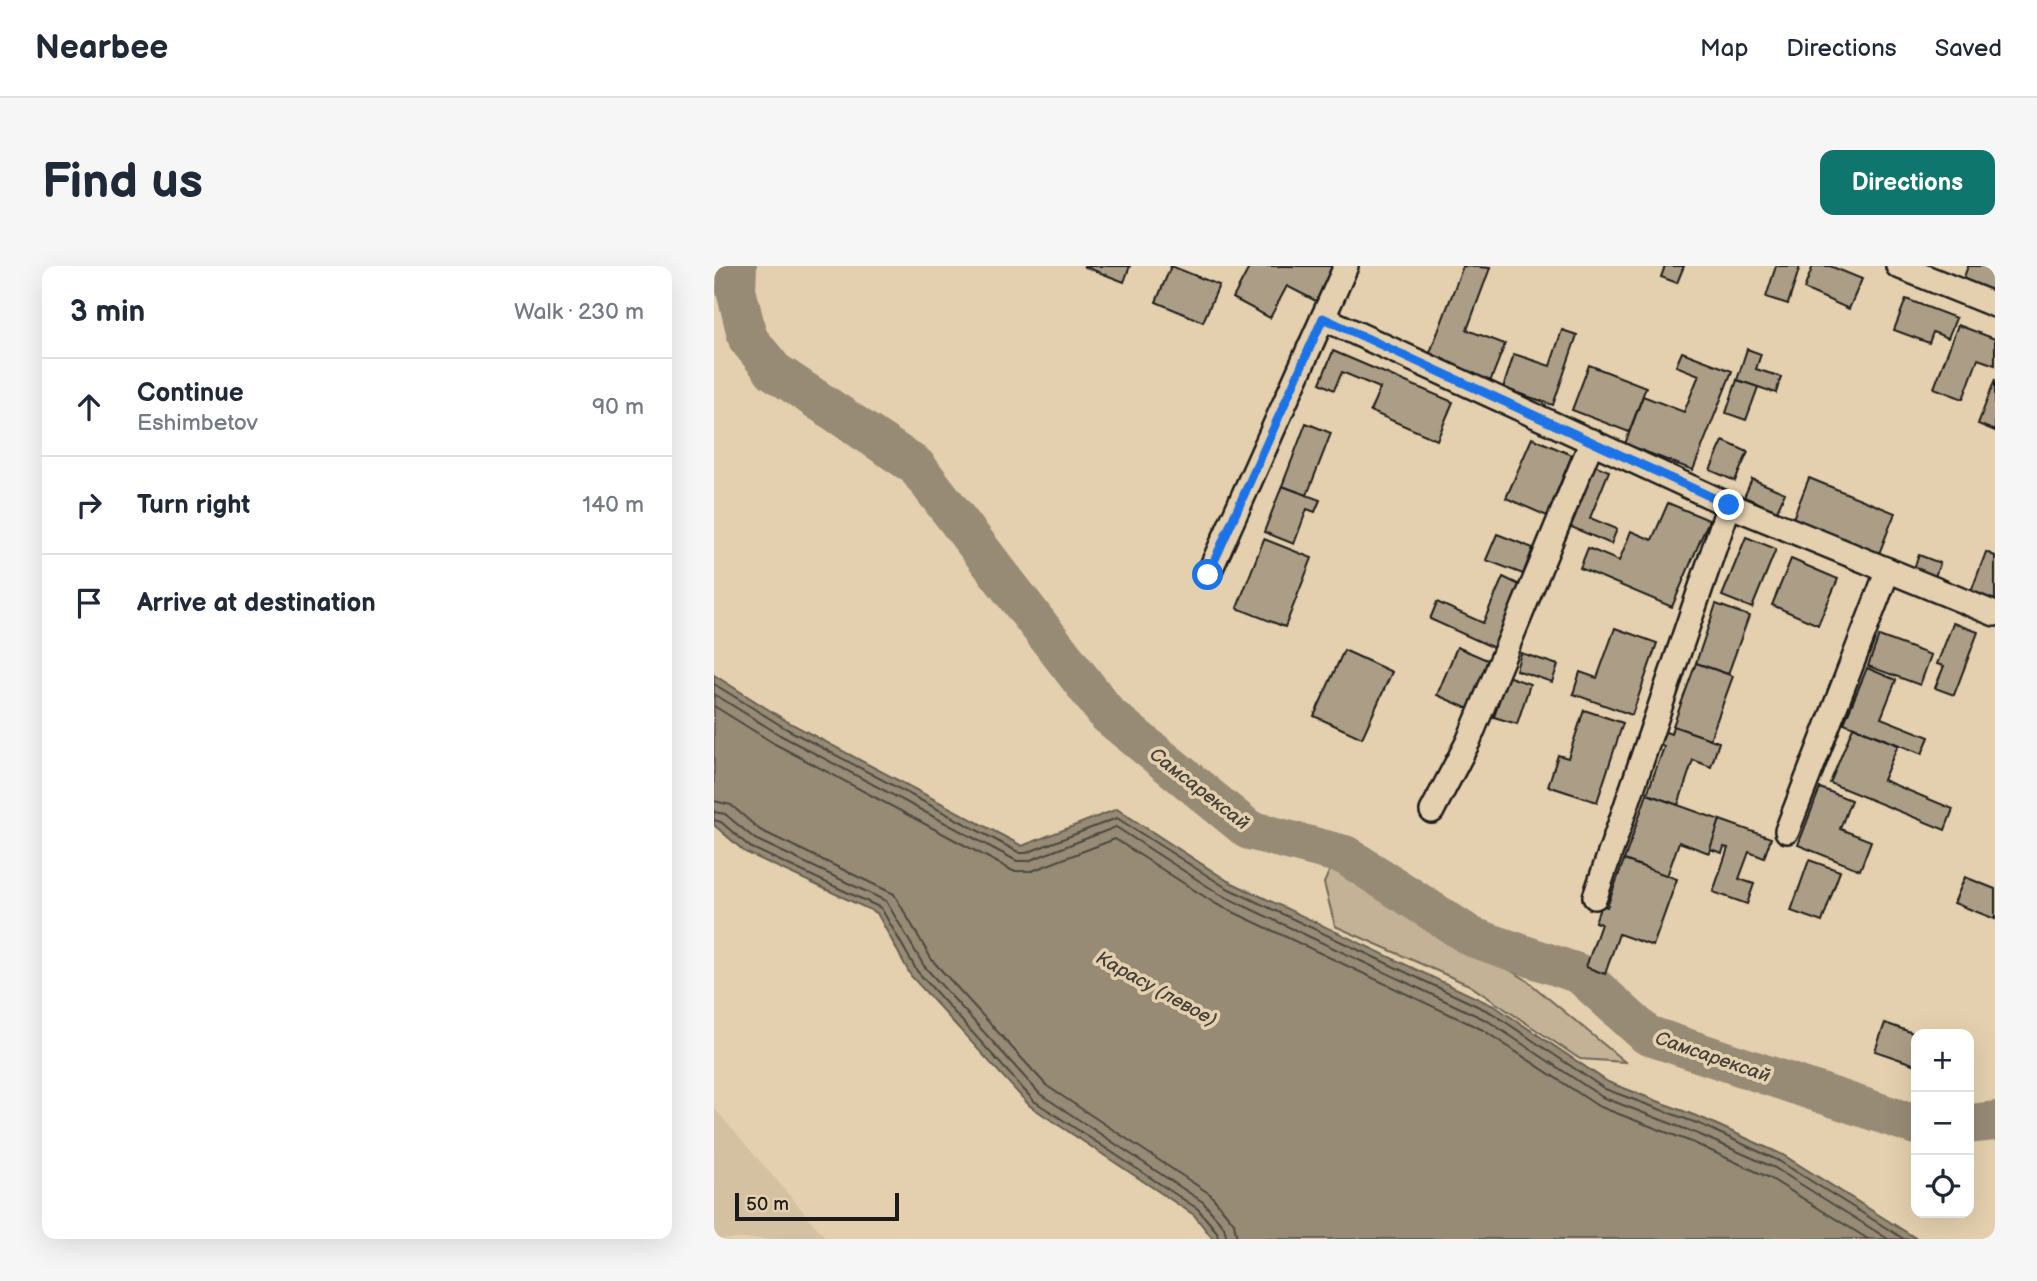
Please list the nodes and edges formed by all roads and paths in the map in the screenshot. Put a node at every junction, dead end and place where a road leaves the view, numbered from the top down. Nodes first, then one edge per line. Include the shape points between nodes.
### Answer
1 (1346, 266) edge
2 (1898, 266) edge
3 (1995, 305) edge
4 (1323, 318) junction
5 (1592, 442) junction
6 (1729, 505) junction
7 (1888, 570) junction
8 (1208, 575) dead end
9 (1995, 614) edge
10 (1432, 811) dead end
11 (1787, 831) dead end
12 (1595, 897) dead end

1 - 4 street
2 - 3 street
4 - 5 street
4 - 8 street
5 - 6 street
5 - 10 street via 1468,742
6 - 7 street
6 - 12 street
7 - 9 street
7 - 11 street

